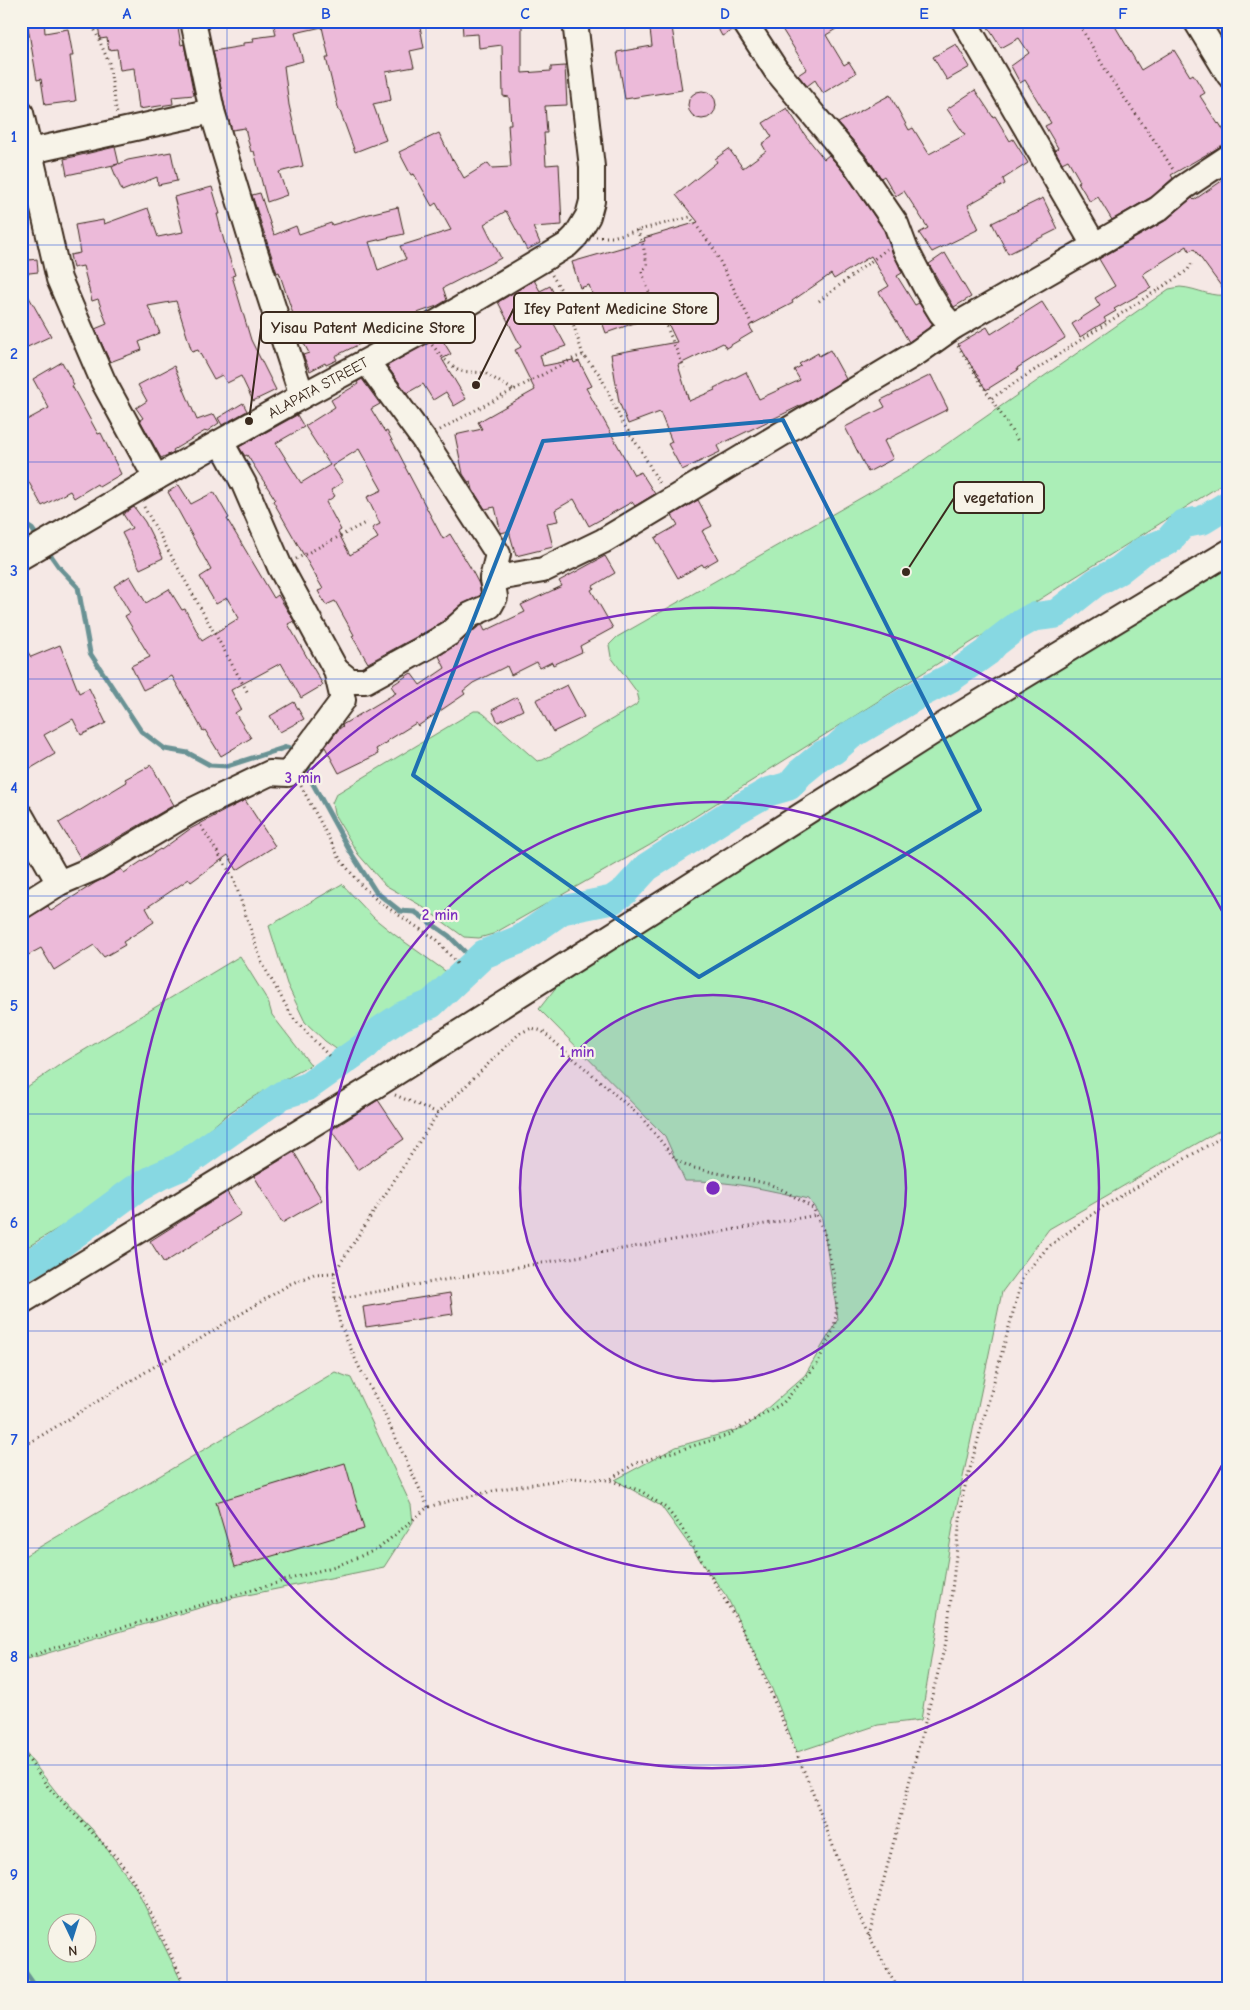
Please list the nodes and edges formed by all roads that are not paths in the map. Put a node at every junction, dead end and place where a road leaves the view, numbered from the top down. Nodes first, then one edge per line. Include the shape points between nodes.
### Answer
1 (193, 21) edge
2 (575, 21) edge
3 (744, 21) edge
4 (964, 21) edge
5 (1196, 21) edge
6 (1229, 75) edge
7 (212, 112) junction
8 (21, 113) edge
9 (31, 151) junction
10 (1229, 157) edge
11 (1094, 245) junction
12 (950, 329) junction
13 (367, 362) junction
14 (302, 396) junction
15 (221, 442) junction
16 (156, 478) junction
17 (1229, 552) edge
18 (22, 557) edge
19 (492, 579) junction
20 (336, 670) junction
21 (21, 816) edge
22 (59, 883) junction
23 (21, 907) edge
24 (21, 1302) edge

1 - 7 street
2 - 13 street, ALAPATA STREET via 592,167 592,201 588,216 576,236 567,245
3 - 12 street via 776,70 857,167 896,224 927,290
4 - 11 street
5 - 6 street
7 - 9 street
7 - 14 street
8 - 9 street
9 - 16 street via 59,279 103,381
10 - 11 street via 1158,209
11 - 12 street
12 - 19 street via 918,352 603,541 543,570
13 - 14 street, ALAPATA STREET
13 - 19 street via 424,440 498,554
14 - 15 street, ALAPATA STREET
15 - 16 street, ALAPATA STREET
15 - 20 street via 244,484 280,567
16 - 18 street, ALAPATA STREET
17 - 24 street via 961,714 375,1086
19 - 20 street via 496,597 490,606 470,615 434,643 365,681 350,680
20 - 22 street via 343,700 288,774 270,772 191,811 97,867
21 - 22 street
22 - 23 street

